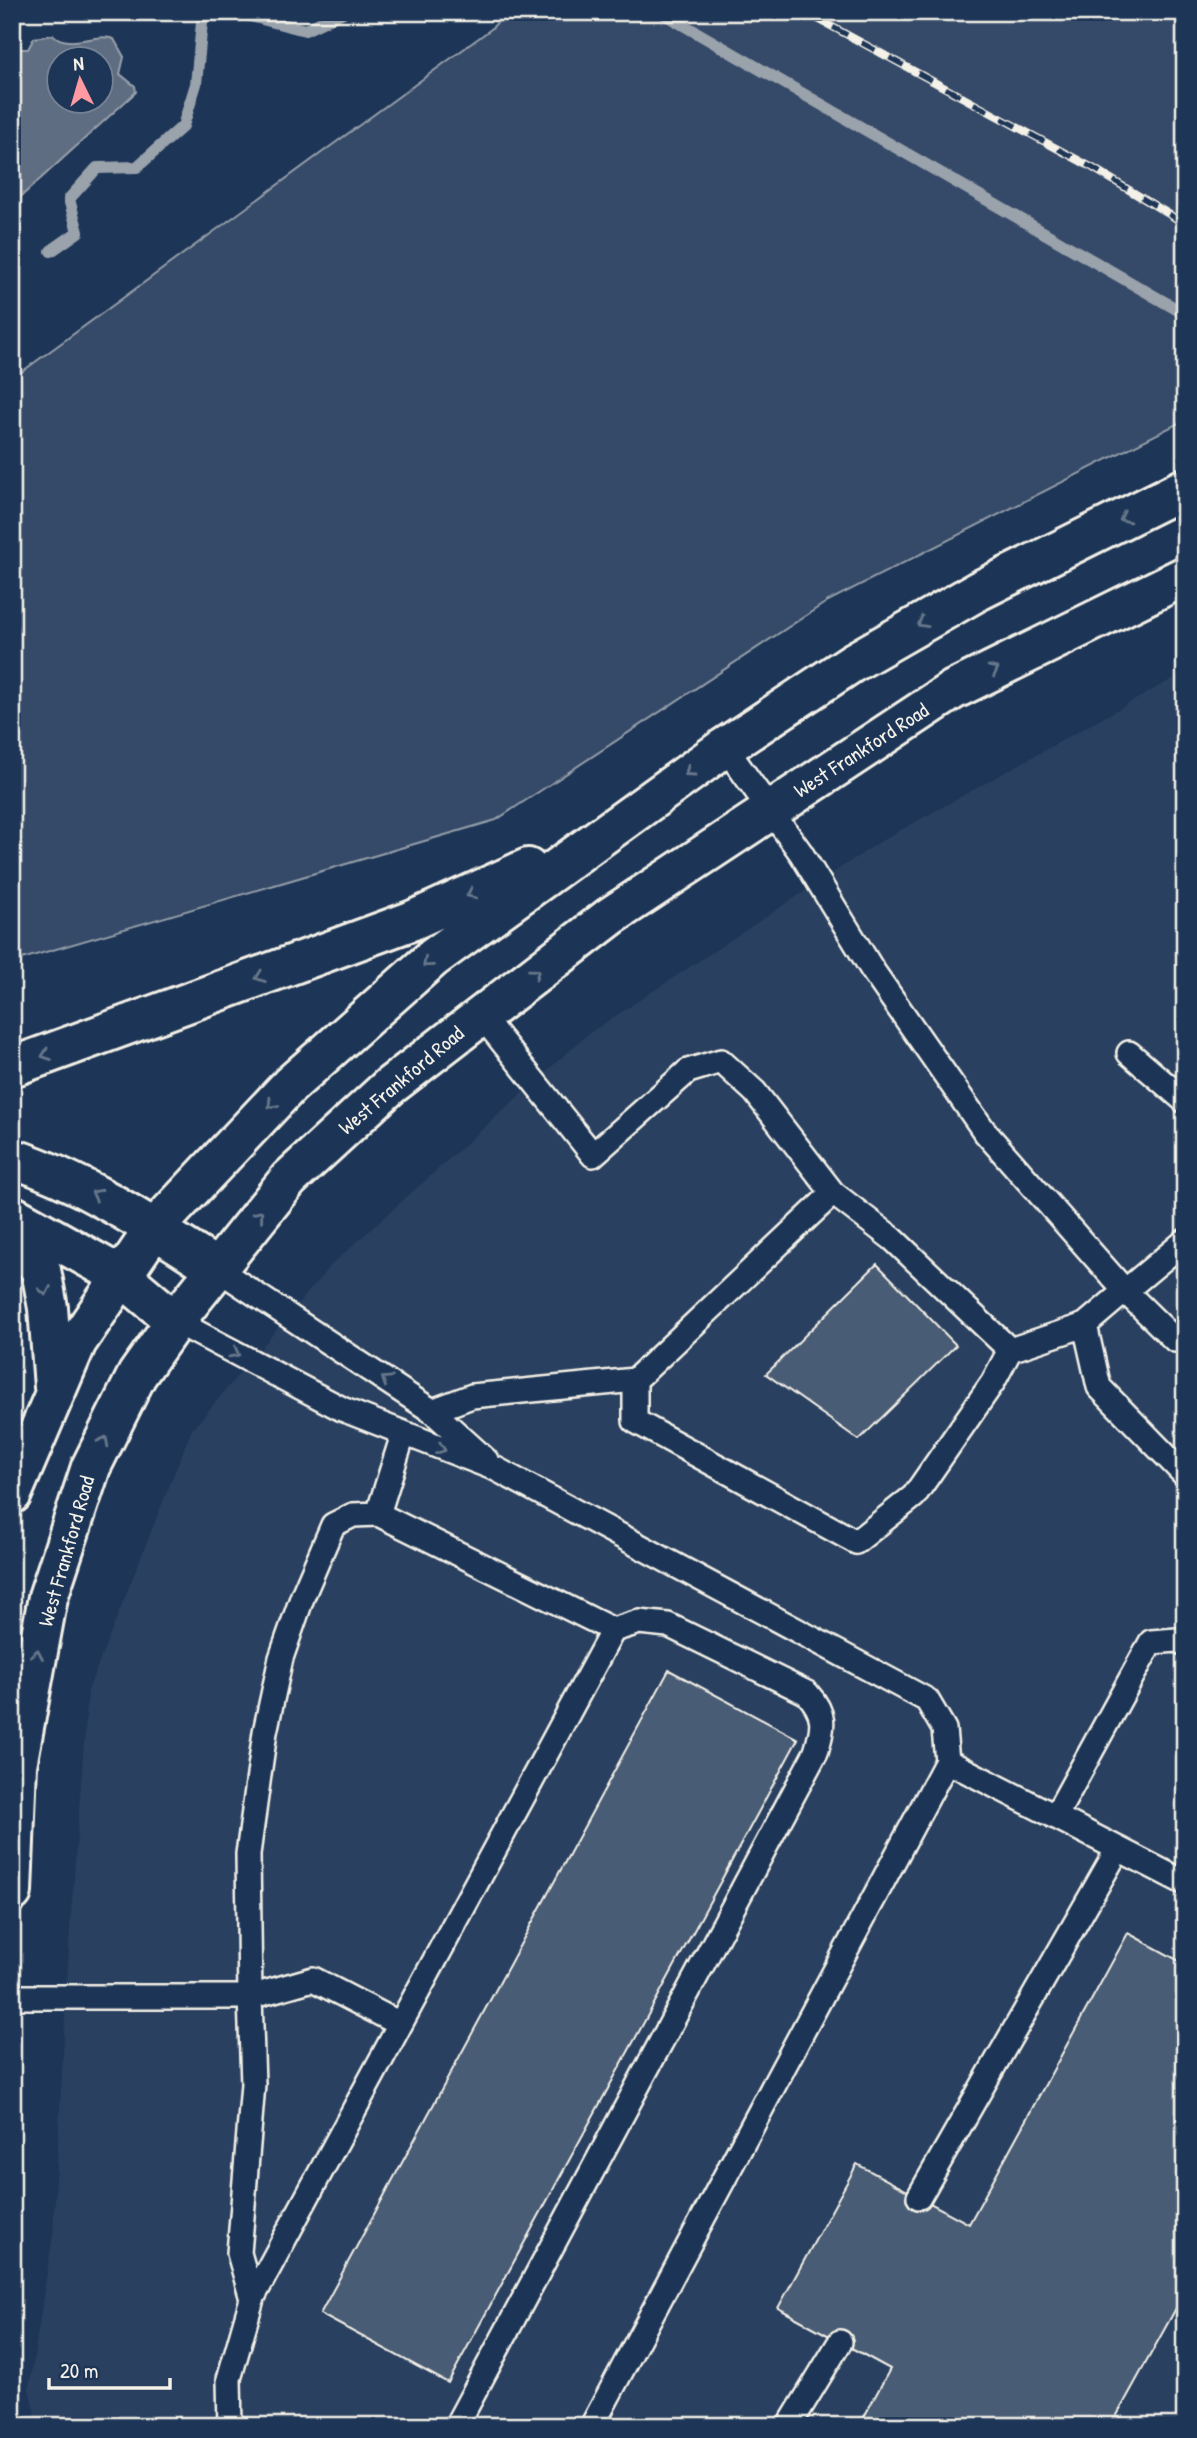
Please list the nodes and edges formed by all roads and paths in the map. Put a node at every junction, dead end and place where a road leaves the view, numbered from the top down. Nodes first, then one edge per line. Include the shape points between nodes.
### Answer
1 (1185, 488) edge
2 (1185, 576) edge
3 (725, 747) junction
4 (770, 810) junction
5 (600, 835) junction
6 (480, 1014) junction
7 (1129, 1053) dead end
8 (12, 1068) edge
9 (1185, 1101) edge
10 (12, 1158) edge
11 (833, 1193) junction
12 (12, 1215) edge
13 (154, 1229) junction
14 (12, 1233) edge
15 (1185, 1241) edge
16 (216, 1268) junction
17 (123, 1277) junction
18 (1125, 1291) junction
19 (175, 1321) junction
20 (1085, 1325) junction
21 (1175, 1340) dead end
22 (1010, 1350) junction
23 (635, 1380) junction
24 (54, 1392) junction
25 (432, 1411) junction
26 (403, 1435) junction
27 (496, 1469) junction
28 (1185, 1475) edge
29 (12, 1494) edge
30 (378, 1514) junction
31 (613, 1629) junction
32 (1185, 1644) edge
33 (947, 1761) junction
34 (1055, 1817) junction
35 (1118, 1849) junction
36 (1185, 1883) edge
37 (12, 1892) edge
38 (12, 1997) edge
39 (250, 1997) junction
40 (400, 2024) junction
41 (919, 2197) dead end
42 (252, 2299) junction
43 (840, 2342) dead end
44 (230, 2426) edge
45 (456, 2426) edge
46 (592, 2426) edge
47 (789, 2426) edge

1 -> 3 main road via 978,591 852,663
4 -> 2 main road, West Frankford Road via 953,690
3 - 4 lane
3 -> 5 main road
6 -> 4 main road, West Frankford Road via 611,916
4 - 18 lane via 873,971 985,1132
5 -> 8 main road via 411,921
5 -> 13 main road via 433,958 290,1085
6 - 11 lane via 593,1155 688,1071 722,1061 755,1092
16 -> 6 main road, West Frankford Road via 289,1179 390,1086
7 - 9 lane
13 -> 10 main road via 63,1177
11 - 22 lane via 893,1239
11 - 23 lane
12 - 17 main road
13 - 16 main road
13 - 17 main road
14 -> 24 main road via 41,1270
15 - 18 lane
16 - 19 main road, West Frankford Road
25 -> 16 lane
17 - 19 main road
17 - 24 main road via 77,1342
18 - 20 lane
18 - 21 lane
19 -> 26 lane via 342,1409
37 -> 19 main road, West Frankford Road via 17,1765 48,1597 90,1467 137,1375
20 - 22 lane
20 - 28 lane via 1099,1387
22 - 23 lane via 914,1496 856,1542 635,1421
23 - 25 lane via 472,1396
24 - 29 main road
25 - 27 lane
26 -> 27 lane
26 - 30 lane
27 - 33 lane via 927,1700 944,1729
30 - 31 lane
30 - 39 lane via 353,1515 333,1525 281,1658 248,1854
31 - 40 lane
31 - 45 lane via 639,1622 668,1625 807,1693 820,1708 822,1732 816,1752
32 - 34 lane via 1177,1640 1151,1642
33 - 34 lane
33 - 46 lane
34 - 35 lane
35 - 36 lane
35 - 41 lane
38 - 39 lane
39 - 40 lane via 313,1979
39 - 42 lane via 253,2084 239,2253
40 - 42 lane
42 - 44 lane via 229,2379
43 - 47 lane

